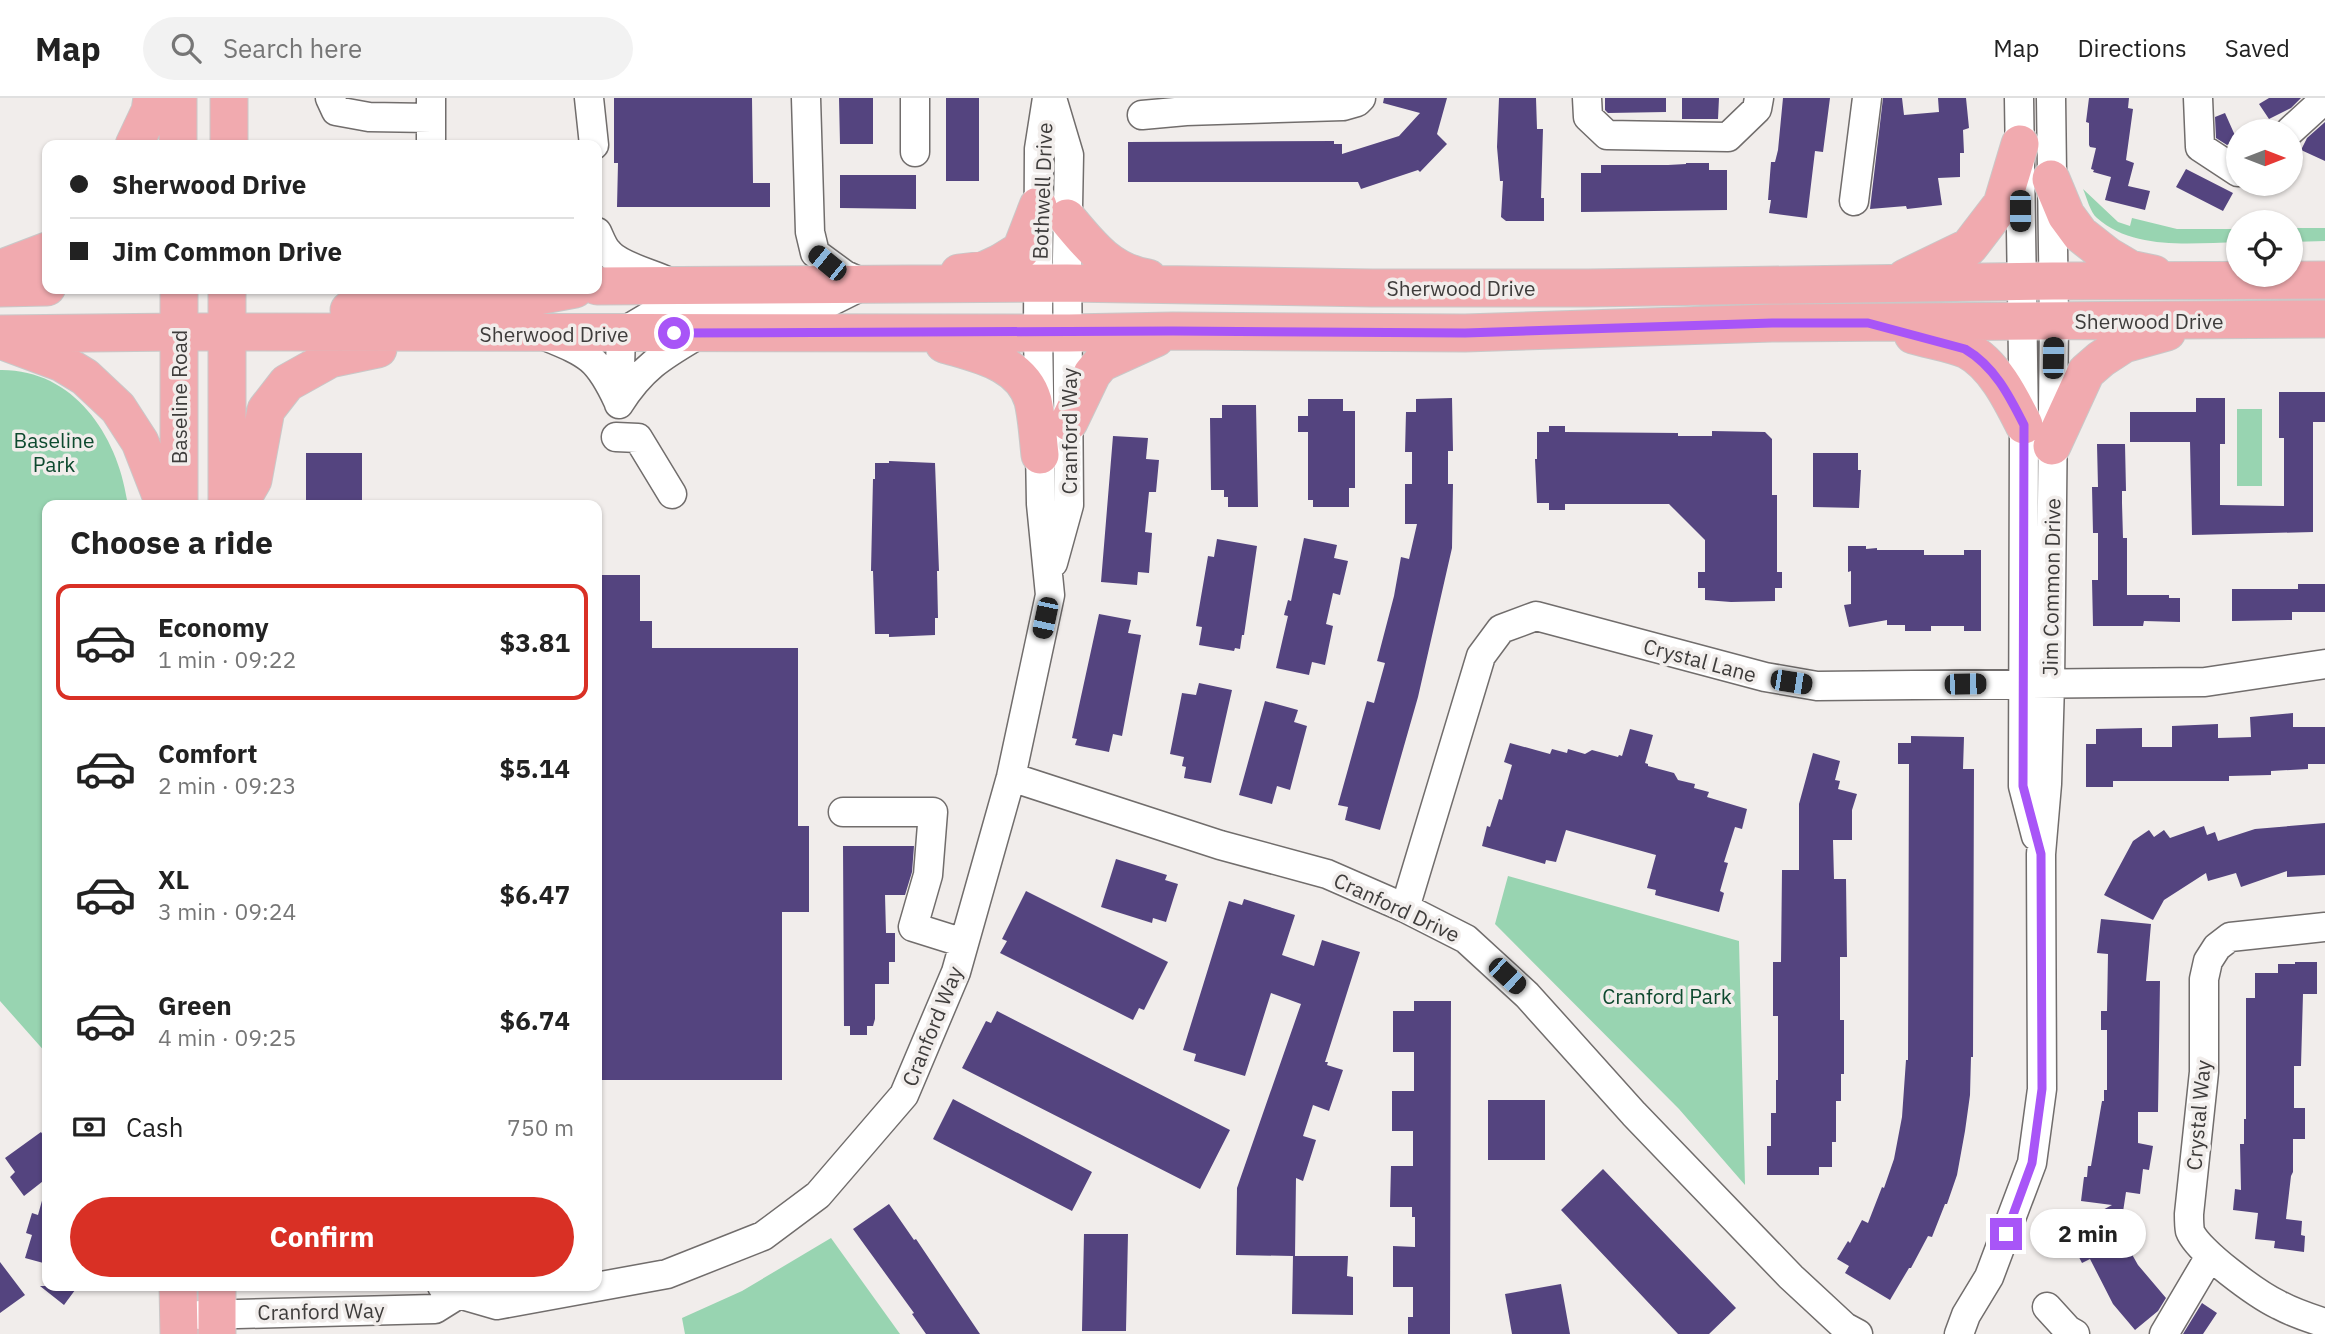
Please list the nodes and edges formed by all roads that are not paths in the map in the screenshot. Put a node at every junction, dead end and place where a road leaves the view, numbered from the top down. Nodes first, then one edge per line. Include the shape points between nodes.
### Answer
1 (152, 98) edge
2 (178, 98) edge
3 (330, 98) edge
4 (589, 98) edge
5 (806, 98) edge
6 (915, 98) edge
7 (1050, 98) edge
8 (1361, 98) edge
9 (1587, 98) edge
10 (1759, 98) edge
11 (1867, 98) edge
12 (2019, 98) edge
13 (2051, 98) edge
14 (2198, 98) edge
15 (2325, 99) edge
16 (1186, 104) edge
17 (1142, 115) dead end
18 (229, 118) edge
19 (2303, 119) edge
20 (431, 120) edge
21 (136, 140) edge
22 (178, 140) edge
23 (240, 140) edge
24 (593, 140) edge
25 (2020, 144) junction
26 (915, 152) dead end
27 (2226, 164) edge
28 (2051, 179) junction
29 (1854, 201) dead end
30 (1052, 212) junction
31 (602, 242) edge
32 (42, 253) edge
33 (0, 269) edge
34 (2325, 280) edge
35 (2037, 281) junction
36 (2185, 281) junction
37 (864, 284) junction
38 (1894, 284) junction
39 (675, 285) junction
40 (938, 285) junction
41 (602, 286) edge
42 (1222, 286) junction
43 (42, 287) edge
44 (0, 288) edge
45 (1491, 288) junction
46 (179, 294) edge
47 (548, 294) edge
48 (1053, 308) junction
49 (227, 313) edge
50 (2325, 319) edge
51 (2038, 321) junction
52 (2196, 322) junction
53 (1868, 323) junction
54 (1173, 331) junction
55 (180, 332) junction
56 (537, 333) junction
57 (621, 333) junction
58 (701, 333) junction
59 (806, 333) junction
60 (910, 333) junction
61 (0, 334) edge
62 (449, 334) junction
63 (0, 340) edge
64 (620, 404) junction
65 (1069, 422) junction
66 (2038, 435) junction
67 (616, 437) dead end
68 (1040, 455) junction
69 (672, 494) dead end
70 (163, 500) edge
71 (179, 500) edge
72 (227, 500) edge
73 (242, 500) edge
74 (1049, 577) junction
75 (2325, 664) edge
76 (2036, 684) junction
77 (1011, 777) junction
78 (842, 812) dead end
79 (1405, 908) junction
80 (2325, 927) edge
81 (964, 943) junction
82 (2210, 1256) junction
83 (602, 1286) edge
84 (449, 1291) edge
85 (453, 1291) edge
86 (574, 1291) edge
87 (181, 1302) edge
88 (2047, 1307) dead end
89 (217, 1312) edge
90 (2325, 1323) edge
91 (1962, 1325) edge
92 (1851, 1332) edge
93 (1941, 1334) edge
94 (2075, 1334) edge
95 (2164, 1334) edge

1 - 21 main road
2 - 22 main road
3 - 20 street via 336,111
4 - 24 street
5 - 37 street via 810,232 815,253
6 - 26 street
7 - 30 street, Bothwell Drive via 1069,155
8 - 16 street via 1343,106
9 - 10 street via 1588,117 1607,135 1728,137 1757,109
11 - 29 street
12 - 25 street
13 - 28 street
14 - 27 street via 2200,147
15 - 19 street
16 - 17 street
18 - 23 main road
25 - 35 street
25 - 38 main road via 2002,204 1969,247
28 - 35 street
28 - 36 main road via 2066,215 2095,246 2130,269
30 - 40 main road via 1021,250 1000,264 953,274
30 - 42 main road via 1112,265 1128,272 1144,278
30 - 48 street, Bothwell Drive
31 - 39 street via 618,261
32 - 33 main road
34 - 36 main road, Sherwood Drive
35 - 36 main road, Sherwood Drive
35 - 38 main road, Sherwood Drive
35 - 51 street, Jim Common Drive
37 - 39 main road, Sherwood Drive
37 - 40 main road, Sherwood Drive
37 - 57 street via 828,303 664,313
38 - 45 main road, Sherwood Drive
39 - 41 main road, Sherwood Drive
40 - 48 main road, Sherwood Drive
42 - 45 main road, Sherwood Drive
42 - 48 main road, Sherwood Drive
43 - 44 main road
45 - 48 main road via 1367,308
46 - 55 main road, Baseline Road
47 - 49 main road via 490,305
48 - 54 main road, Sherwood Drive
48 - 59 main road via 892,311
48 - 60 main road, Sherwood Drive
48 - 65 street, Cranford Way
48 - 68 street, Cranford Way
49 - 55 main road, Sherwood Drive
49 - 62 main road, Sherwood Drive
49 - 72 main road
50 - 52 main road, Sherwood Drive
51 - 52 main road, Sherwood Drive
51 - 53 main road, Sherwood Drive
51 - 66 street, Jim Common Drive
52 - 66 main road via 2124,344 2101,359
53 - 54 main road, Sherwood Drive via 1465,333
53 - 66 main road via 1965,349 1978,357
54 - 65 main road via 1101,363
55 - 61 main road, Sherwood Drive
55 - 71 main road, Baseline Road
56 - 57 main road, Sherwood Drive
56 - 62 main road, Sherwood Drive
56 - 64 street via 582,352 597,364
57 - 58 main road, Sherwood Drive
57 - 64 street
58 - 59 main road, Sherwood Drive
58 - 64 street via 644,370
59 - 60 main road, Sherwood Drive
60 - 68 main road via 1004,364 1022,380 1032,399
62 - 73 main road via 330,359 287,383 266,410 253,480
63 - 70 main road via 62,363 118,408 140,442
65 - 74 street, Cranford Way via 1069,505
66 - 76 street, Jim Common Drive
67 - 69 street via 638,438
68 - 74 street, Cranford Way
74 - 77 street, Cranford Way via 1050,595
75 - 76 street, Crystal Lane via 2205,682
76 - 79 street, Crystal Lane via 1816,686 1765,677 1536,616 1501,629 1481,656
76 - 91 street, Jim Common Drive via 2047,784 2041,854 2042,1089 2032,1163 1989,1277
77 - 79 street, Cranford Drive via 1220,845 1327,874
77 - 81 street, Cranford Way
78 - 81 street via 933,812 928,875 913,927
79 - 92 street, Cranford Drive via 1466,939 1527,995 1634,1114 1791,1277
80 - 82 street, Crystal Way via 2230,937 2208,961 2204,1072 2189,1214 2190,1230
81 - 83 street, Cranford Way via 904,1095 818,1195 763,1236 667,1274
82 - 90 street, Crystal Way via 2275,1303
82 - 95 street
84 - 89 street, Cranford Way via 435,1309
85 - 86 street, Cranford Way via 497,1305
87 - 89 street, Cranford Way
88 - 94 street
91 - 93 street, Jim Common Drive

